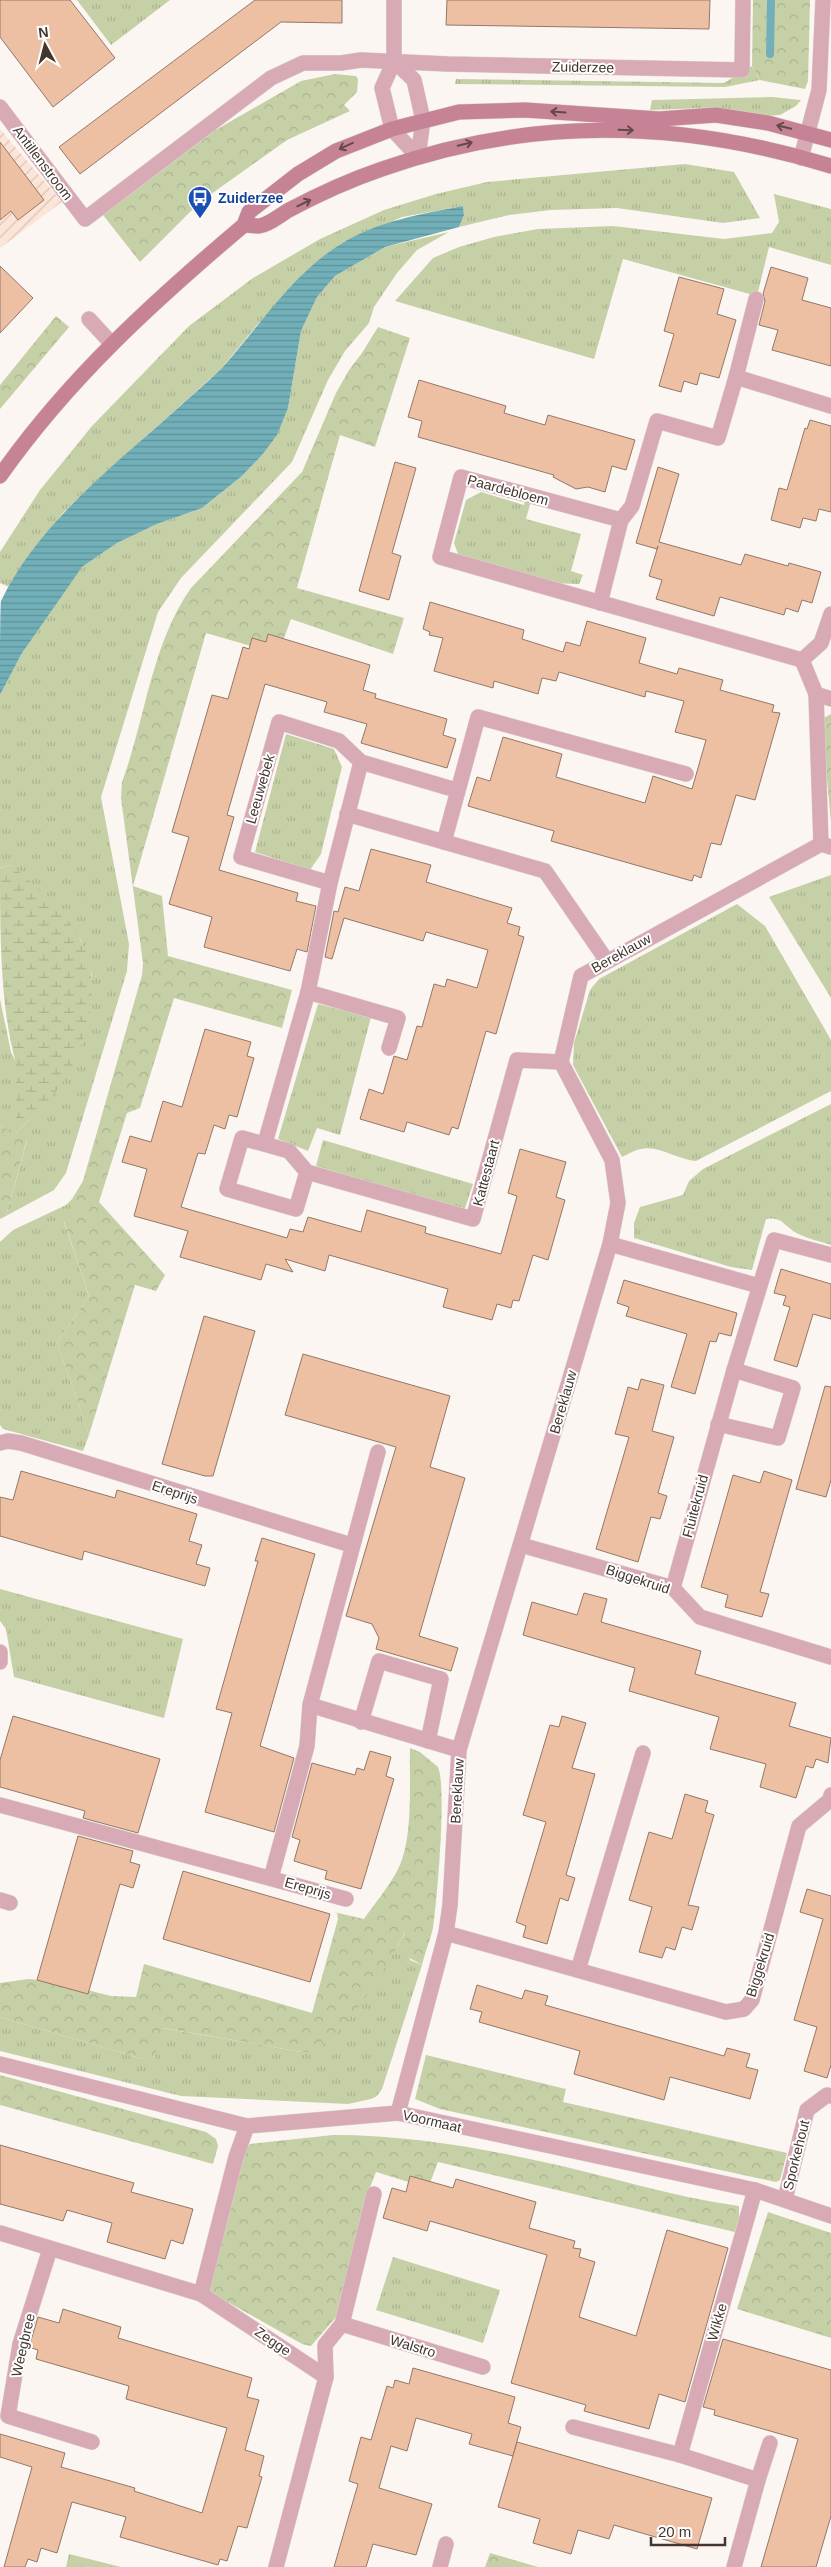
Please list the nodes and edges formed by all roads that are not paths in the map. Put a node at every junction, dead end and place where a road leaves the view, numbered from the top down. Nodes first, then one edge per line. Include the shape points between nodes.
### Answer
1 (394, 0) edge
2 (743, 0) edge
3 (823, 0) edge
4 (394, 61) junction
5 (0, 107) edge
6 (423, 120) junction
7 (392, 129) junction
8 (808, 133) junction
9 (831, 140) edge
10 (418, 157) junction
11 (801, 158) junction
12 (831, 166) edge
13 (85, 219) joint
14 (244, 225) junction
15 (756, 299) dead end
16 (89, 319) dead end
17 (112, 343) junction
18 (736, 377) junction
19 (831, 406) edge
20 (0, 476) edge
21 (621, 520) junction
22 (600, 603) junction
23 (831, 614) edge
24 (802, 660) junction
25 (816, 694) junction
26 (831, 699) edge
27 (361, 762) junction
28 (686, 774) dead end
29 (456, 790) junction
30 (347, 814) junction
31 (444, 842) junction
32 (826, 845) edge
33 (330, 883) junction
34 (606, 961) junction
35 (308, 992) junction
36 (389, 1048) dead end
37 (560, 1062) junction
38 (265, 1143) junction
39 (307, 1172) junction
40 (610, 1244) junction
41 (831, 1255) edge
42 (759, 1286) junction
43 (734, 1370) junction
44 (718, 1424) junction
45 (0, 1443) edge
46 (378, 1452) dead end
47 (351, 1545) junction
48 (521, 1545) junction
49 (673, 1588) junction
50 (0, 1652) edge
51 (831, 1657) edge
52 (0, 1662) edge
53 (310, 1705) junction
54 (361, 1722) junction
55 (428, 1741) junction
56 (459, 1750) junction
57 (643, 1753) dead end
58 (831, 1795) edge
59 (0, 1805) edge
60 (271, 1878) junction
61 (346, 1899) dead end
62 (446, 1933) junction
63 (578, 1970) junction
64 (0, 2064) edge
65 (831, 2096) edge
66 (398, 2113) junction
67 (247, 2126) junction
68 (755, 2190) junction
69 (374, 2194) dead end
70 (785, 2199) junction
71 (831, 2216) edge
72 (0, 2233) edge
73 (50, 2249) junction
74 (201, 2294) junction
75 (342, 2324) junction
76 (483, 2367) dead end
77 (326, 2377) junction
78 (573, 2427) dead end
79 (92, 2442) dead end
80 (770, 2443) dead end
81 (680, 2455) junction
82 (758, 2480) junction
83 (446, 2544) dead end
84 (276, 2567) edge
85 (440, 2567) edge
86 (734, 2567) edge

1 - 4 street
2 - 4 street, Zuiderzee via 742,70
3 - 8 street via 820,82
4 - 6 street via 414,80
4 - 7 street via 382,88
4 - 13 street, Zuiderzee via 303,63 280,72
5 - 13 street, Antillenstroom
6 - 7 street
8 -> 6 street via 716,115 659,119 510,110 462,112
6 - 10 street
7 - 10 street
7 -> 14 street via 362,139 317,161 249,212
8 - 9 street
8 - 11 street
10 -> 11 street via 509,136 599,129 702,136
14 -> 10 street via 261,226 350,181
11 - 12 street
14 - 17 street
15 - 18 street
16 - 17 street
17 - 20 street via 55,404
18 - 19 street
18 - 21 street via 718,438 657,421 632,506
21 - 22 street
21 - 22 street, Paardebloem via 461,477 440,557
22 - 24 street, Paardebloem
23 - 24 street via 821,643
24 - 25 street
25 - 26 street
25 - 32 street
27 - 29 street, Leeuwebek
27 - 30 street
27 - 33 street, Leeuwebek via 339,741 279,722 241,858
28 - 29 street via 478,717
29 - 31 street
30 - 31 street
30 - 33 street
31 - 34 street via 545,871
32 - 34 street, Bereklauw
33 - 35 street
34 - 37 street, Bereklauw via 581,976
35 - 36 street via 398,1018
35 - 38 street
37 - 39 street, Kattestaart via 517,1060 473,1220
37 - 40 street, Bereklauw via 612,1160 618,1203
38 - 39 street via 289,1150
38 - 39 street via 242,1138 228,1189 296,1209
40 - 42 street
40 - 48 street, Bereklauw
41 - 42 street, Fluitekruid via 774,1240
42 - 43 street, Fluitekruid
43 - 44 street, Fluitekruid
43 - 44 street via 793,1388 781,1430 778,1438
44 - 49 street, Fluitekruid
45 - 47 street, Ereprijs via 21,1443
46 - 47 street, Ereprijs
47 - 53 street, Ereprijs
48 - 49 street, Biggekruid
48 - 56 street, Bereklauw
49 - 51 street, Biggekruid via 700,1617
50 - 52 street
53 - 54 street
53 - 60 street, Ereprijs via 308,1746
54 - 55 street
54 - 55 street via 379,1662 441,1679
55 - 56 street
56 - 62 street, Bereklauw
57 - 63 street
58 - 63 street, Biggekruid via 830,1800 799,1826 752,2000 744,2009 726,2012
59 - 60 street, Ereprijs
60 - 61 street, Ereprijs
62 - 63 street, Biggekruid
62 - 66 street, Bereklauw
64 - 67 street, Voormaat
65 - 70 street, Sporkehout via 827,2095 807,2110
66 - 67 street, Voormaat
66 - 68 street, Voormaat
67 - 74 street
68 - 70 street, Voormaat
68 - 81 street, Wikke
69 - 75 street
70 - 71 street, Voormaat
72 - 73 street
73 - 74 street
73 - 79 street, Weegbree via 20,2344 8,2416
74 - 77 street, Zegge
75 - 76 street, Walstro
75 - 77 street via 325,2345
77 - 84 street
78 - 81 street
80 - 82 street
81 - 82 street
82 - 86 street
83 - 85 street

